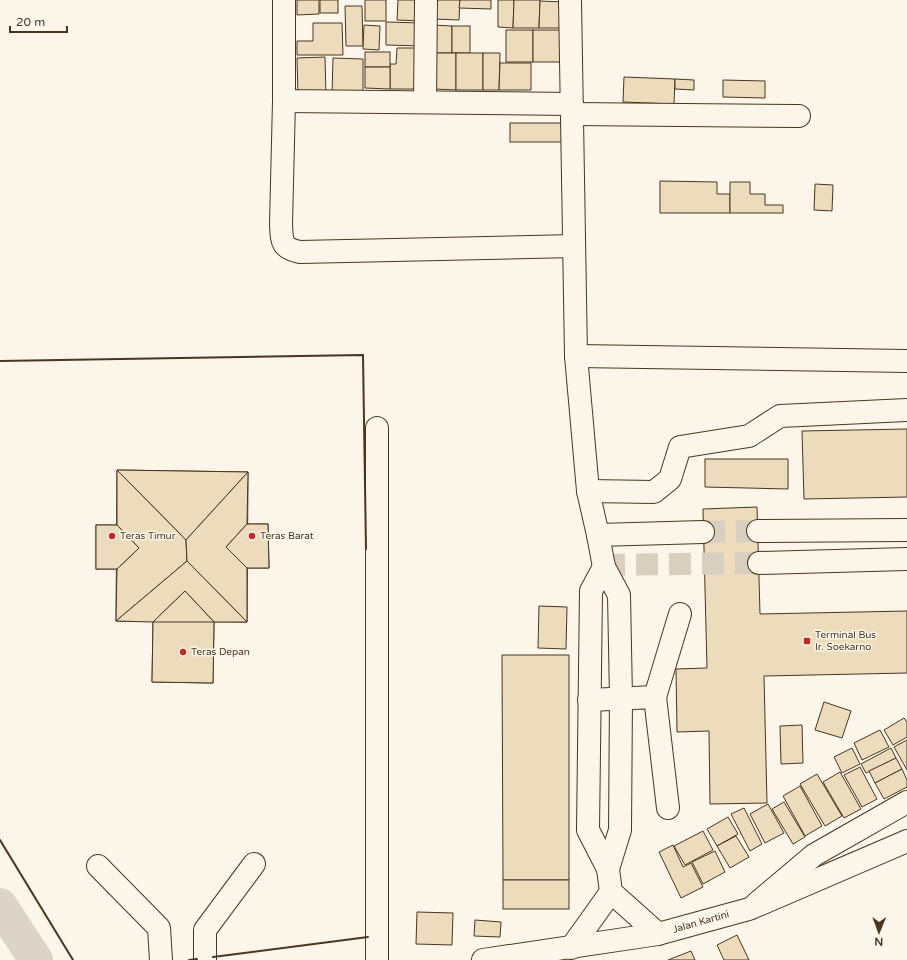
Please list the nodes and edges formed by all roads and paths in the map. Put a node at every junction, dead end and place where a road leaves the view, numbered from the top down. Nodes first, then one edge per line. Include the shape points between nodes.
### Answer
1 (284, 0) edge
2 (426, 0) edge
3 (570, 0) edge
4 (284, 101) junction
5 (425, 102) junction
6 (572, 109) junction
7 (798, 116) dead end
8 (574, 246) junction
9 (576, 356) junction
10 (907, 361) edge
11 (907, 410) edge
12 (377, 428) dead end
13 (588, 491) junction
14 (907, 530) edge
15 (758, 531) tunnel mouth
16 (703, 532) tunnel mouth
17 (598, 535) junction
18 (907, 559) edge
19 (759, 563) tunnel mouth
20 (604, 567) junction
21 (680, 614) dead end
22 (655, 697) junction
23 (621, 698) junction
24 (589, 700) junction
25 (907, 802) edge
26 (668, 808) dead end
27 (588, 830) junction
28 (620, 830) junction
29 (907, 841) edge
30 (254, 864) dead end
31 (98, 866) dead end
32 (608, 869) junction
33 (611, 892) junction
34 (749, 909) junction
35 (658, 934) junction
36 (571, 948) junction
37 (161, 960) edge
38 (205, 960) edge
39 (377, 960) edge
40 (484, 960) edge

1 - 4 main road
2 - 5 main road
3 - 6 main road
4 - 5 main road
4 - 8 main road via 281,224 282,241 289,249 300,252
5 - 6 main road
6 - 7 main road
6 - 8 main road
8 - 9 main road
9 - 10 main road
9 - 13 main road
11 - 13 main road via 780,416 749,436 680,447 670,479 654,492
12 - 39 main road
13 - 17 main road
14 - 15 main road
16 - 17 main road
17 - 20 main road
18 - 19 main road
20 - 23 main road via 619,595
20 - 24 main road via 591,591
21 - 22 main road
22 - 23 main road
22 - 26 main road
23 - 24 main road
23 - 28 main road
24 - 27 main road
25 - 34 main road via 814,855
27 - 28 main road
27 - 32 main road
28 - 32 main road
29 - 34 main road, Jalan Kartini
30 - 38 main road via 205,930
31 - 37 main road via 159,928
32 - 33 main road
33 - 35 main road
33 - 36 main road
34 - 35 main road, Jalan Kartini
35 - 36 main road, Jalan Kartini
36 - 40 main road, Jalan Kartini

